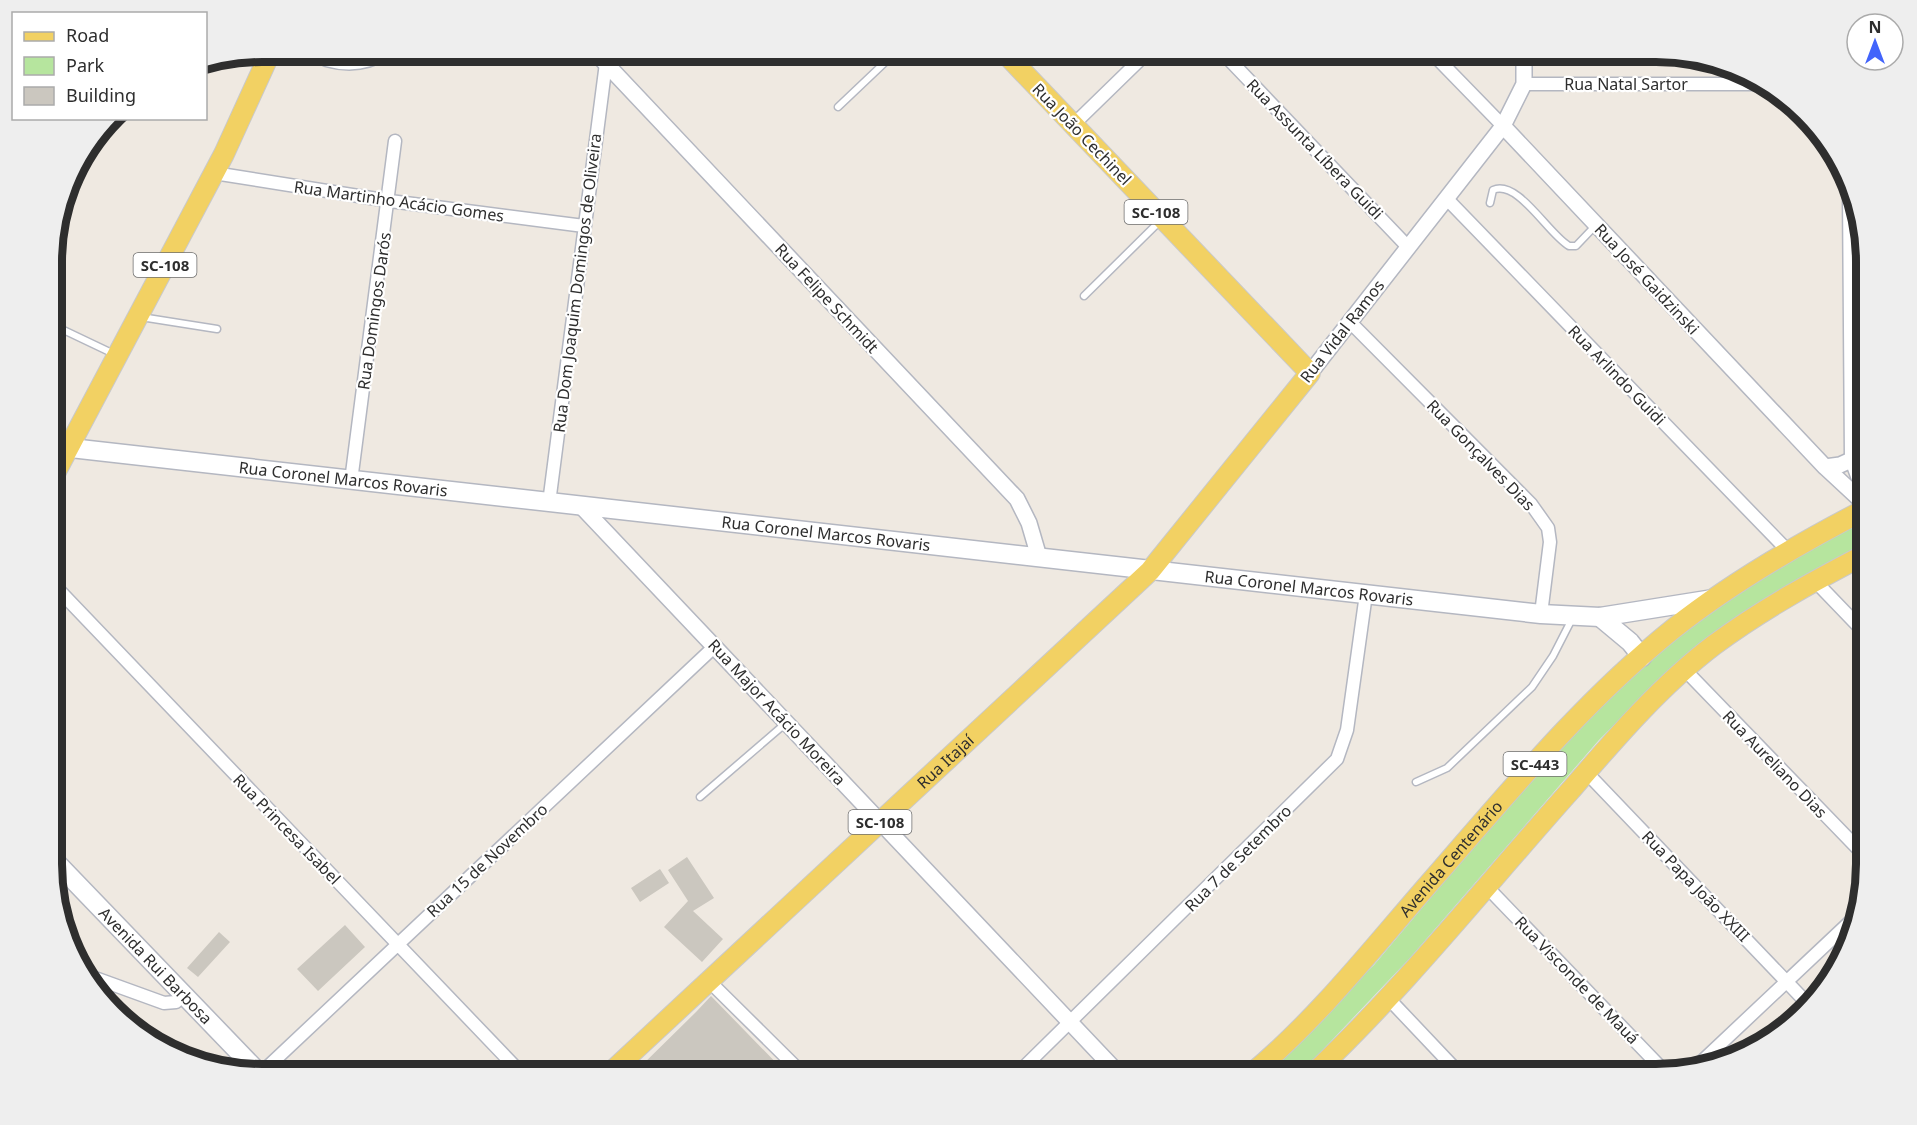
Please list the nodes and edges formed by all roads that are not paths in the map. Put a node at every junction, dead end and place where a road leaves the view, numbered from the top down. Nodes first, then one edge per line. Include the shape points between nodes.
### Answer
1 (266, 62) edge
2 (324, 62) edge
3 (374, 62) edge
4 (885, 62) edge
5 (1013, 62) edge
6 (1138, 62) edge
7 (1231, 62) edge
8 (1441, 62) edge
9 (1524, 62) edge
10 (606, 63) joint
11 (1524, 84) junction
12 (1747, 84) edge
13 (838, 107) dead end
14 (1073, 125) junction
15 (1503, 126) junction
16 (395, 141) dead end
17 (214, 173) junction
18 (1447, 199) junction
19 (390, 201) junction
20 (1490, 202) dead end
21 (1849, 212) edge
22 (1162, 218) junction
23 (1596, 225) junction
24 (585, 226) junction
25 (1408, 247) junction
26 (1084, 296) dead end
27 (137, 317) junction
28 (1350, 322) junction
29 (62, 329) edge
30 (217, 329) dead end
31 (117, 355) junction
32 (1310, 373) junction
33 (62, 444) edge
34 (62, 447) edge
35 (1851, 460) junction
36 (1825, 467) junction
37 (1855, 472) edge
38 (351, 481) junction
39 (1855, 495) edge
40 (549, 503) junction
41 (583, 508) junction
42 (1855, 511) edge
43 (1788, 551) junction
44 (1039, 557) junction
45 (1855, 560) edge
46 (1150, 571) junction
47 (1815, 581) junction
48 (62, 593) edge
49 (1366, 594) junction
50 (1713, 599) junction
51 (1541, 614) junction
52 (1574, 616) junction
53 (1600, 617) junction
54 (1855, 623) edge
55 (714, 647) junction
56 (1642, 657) junction
57 (1685, 670) junction
58 (786, 722) junction
59 (1586, 772) junction
60 (1416, 782) dead end
61 (700, 797) dead end
62 (880, 822) junction
63 (1855, 846) edge
64 (62, 869) edge
65 (1488, 887) junction
66 (1845, 926) edge
67 (398, 944) junction
68 (99, 980) edge
69 (709, 981) junction
70 (1787, 982) junction
71 (183, 995) junction
72 (1803, 998) edge
73 (1389, 999) junction
74 (1071, 1023) junction
75 (1707, 1056) edge
76 (249, 1063) edge
77 (1028, 1063) edge
78 (1109, 1063) edge
79 (1262, 1063) edge
80 (1324, 1063) edge
81 (1450, 1063) edge
82 (1656, 1063) edge
83 (269, 1064) edge
84 (512, 1064) edge
85 (620, 1064) edge
86 (793, 1064) edge

1 - 17 main road, SC-108
2 - 3 lane via 364,66
4 - 13 lane
5 - 14 main road, Rua João Cechinel / SC-108
6 - 14 street
7 - 25 street, Rua Assunta Líbera Guidi
8 - 15 street, Rua José Gaidzinski
9 - 11 street
10 - 24 street, Rua Dom Joaquim Domingos de Oliveira
10 - 44 street, Rua Felipe Schmidt via 1005,485 1024,510
11 - 12 street, Rua Natal Sartor
11 - 15 street, Rua Vidal Ramos
14 - 22 main road, Rua João Cechinel / SC-108
15 - 18 street, Rua Vidal Ramos
15 - 23 street, Rua José Gaidzinski
16 - 19 street, Rua Domingos Darós
17 - 19 street, Rua Martinho Acácio Gomes
17 - 27 main road, SC-108
18 - 25 street, Rua Vidal Ramos
18 - 43 street, Rua Arlindo Guidi
19 - 24 street, Rua Martinho Acácio Gomes
19 - 38 street, Rua Domingos Darós
20 - 23 lane via 1493,190 1512,190 1569,246 1576,246
21 - 35 street
22 - 26 lane
22 - 32 main road, Rua João Cechinel / SC-108
23 - 36 street, Rua José Gaidzinski
24 - 40 street, Rua Dom Joaquim Domingos de Oliveira
25 - 28 street, Rua Vidal Ramos
27 - 30 lane
27 - 31 main road, SC-108
28 - 32 street, Rua Vidal Ramos
28 - 51 street, Rua Gonçalves Dias via 1531,504 1548,528
29 - 31 lane
31 - 33 main road, SC-108
32 - 46 main road, Rua Vidal Ramos / SC-108
34 - 38 main road, Rua Coronel Marcos Rovaris
35 - 36 street
35 - 37 street
36 - 39 street, Rua José Gaidzinski
38 - 40 main road, Rua Coronel Marcos Rovaris
40 - 41 main road, Rua Coronel Marcos Rovaris
41 - 44 main road, Rua Coronel Marcos Rovaris
41 - 55 street, Rua Major Acácio Moreira
42 - 43 main road, Avenida Centenário / SC-443
43 - 50 main road, Avenida Centenário / SC-443
44 - 46 main road, Rua Coronel Marcos Rovaris
45 - 47 main road
46 - 49 main road, Rua Coronel Marcos Rovaris
46 - 62 main road, Rua Itajaí / SC-108
47 - 54 street
47 - 57 main road via 1713,645
48 - 67 street, Rua Princesa Isabel
49 - 51 main road, Rua Coronel Marcos Rovaris
49 - 74 street, Rua 7 de Setembro via 1347,730 1337,759
50 - 53 main road, Rua Coronel Marcos Rovaris
50 - 56 main road, Avenida Centenário / SC-443
51 - 52 main road, Rua Coronel Marcos Rovaris
52 - 53 main road, Rua Coronel Marcos Rovaris
52 - 60 lane via 1532,687 1447,768
53 - 56 main road
55 - 58 street, Rua Major Acácio Moreira
55 - 67 street, Rua 15 de Novembro
56 - 79 main road, Avenida Centenário / SC-443 via 1593,702 1520,780 1319,1009
57 - 59 main road
57 - 63 street, Rua Aureliano Dias
58 - 61 lane
58 - 62 street, Rua Major Acácio Moreira
59 - 65 main road
59 - 70 street, Rua Papa João XXIII
62 - 69 main road, Rua Itajaí / SC-108
62 - 74 street, Rua Major Acácio Moreira
64 - 71 main road, Avenida Rui Barbosa
65 - 73 main road
65 - 82 street, Rua Visconde de Mauá
66 - 70 street
67 - 83 street, Rua 15 de Novembro
67 - 84 street, Rua Princesa Isabel
68 - 71 street via 164,1003 176,1002
69 - 85 main road, Rua Itajaí / SC-108
69 - 86 street
70 - 72 street, Rua Papa João XXIII
70 - 75 street
71 - 76 main road, Avenida Rui Barbosa
73 - 80 main road
73 - 81 street
74 - 77 street, Rua 7 de Setembro
74 - 78 street, Rua Major Acácio Moreira

